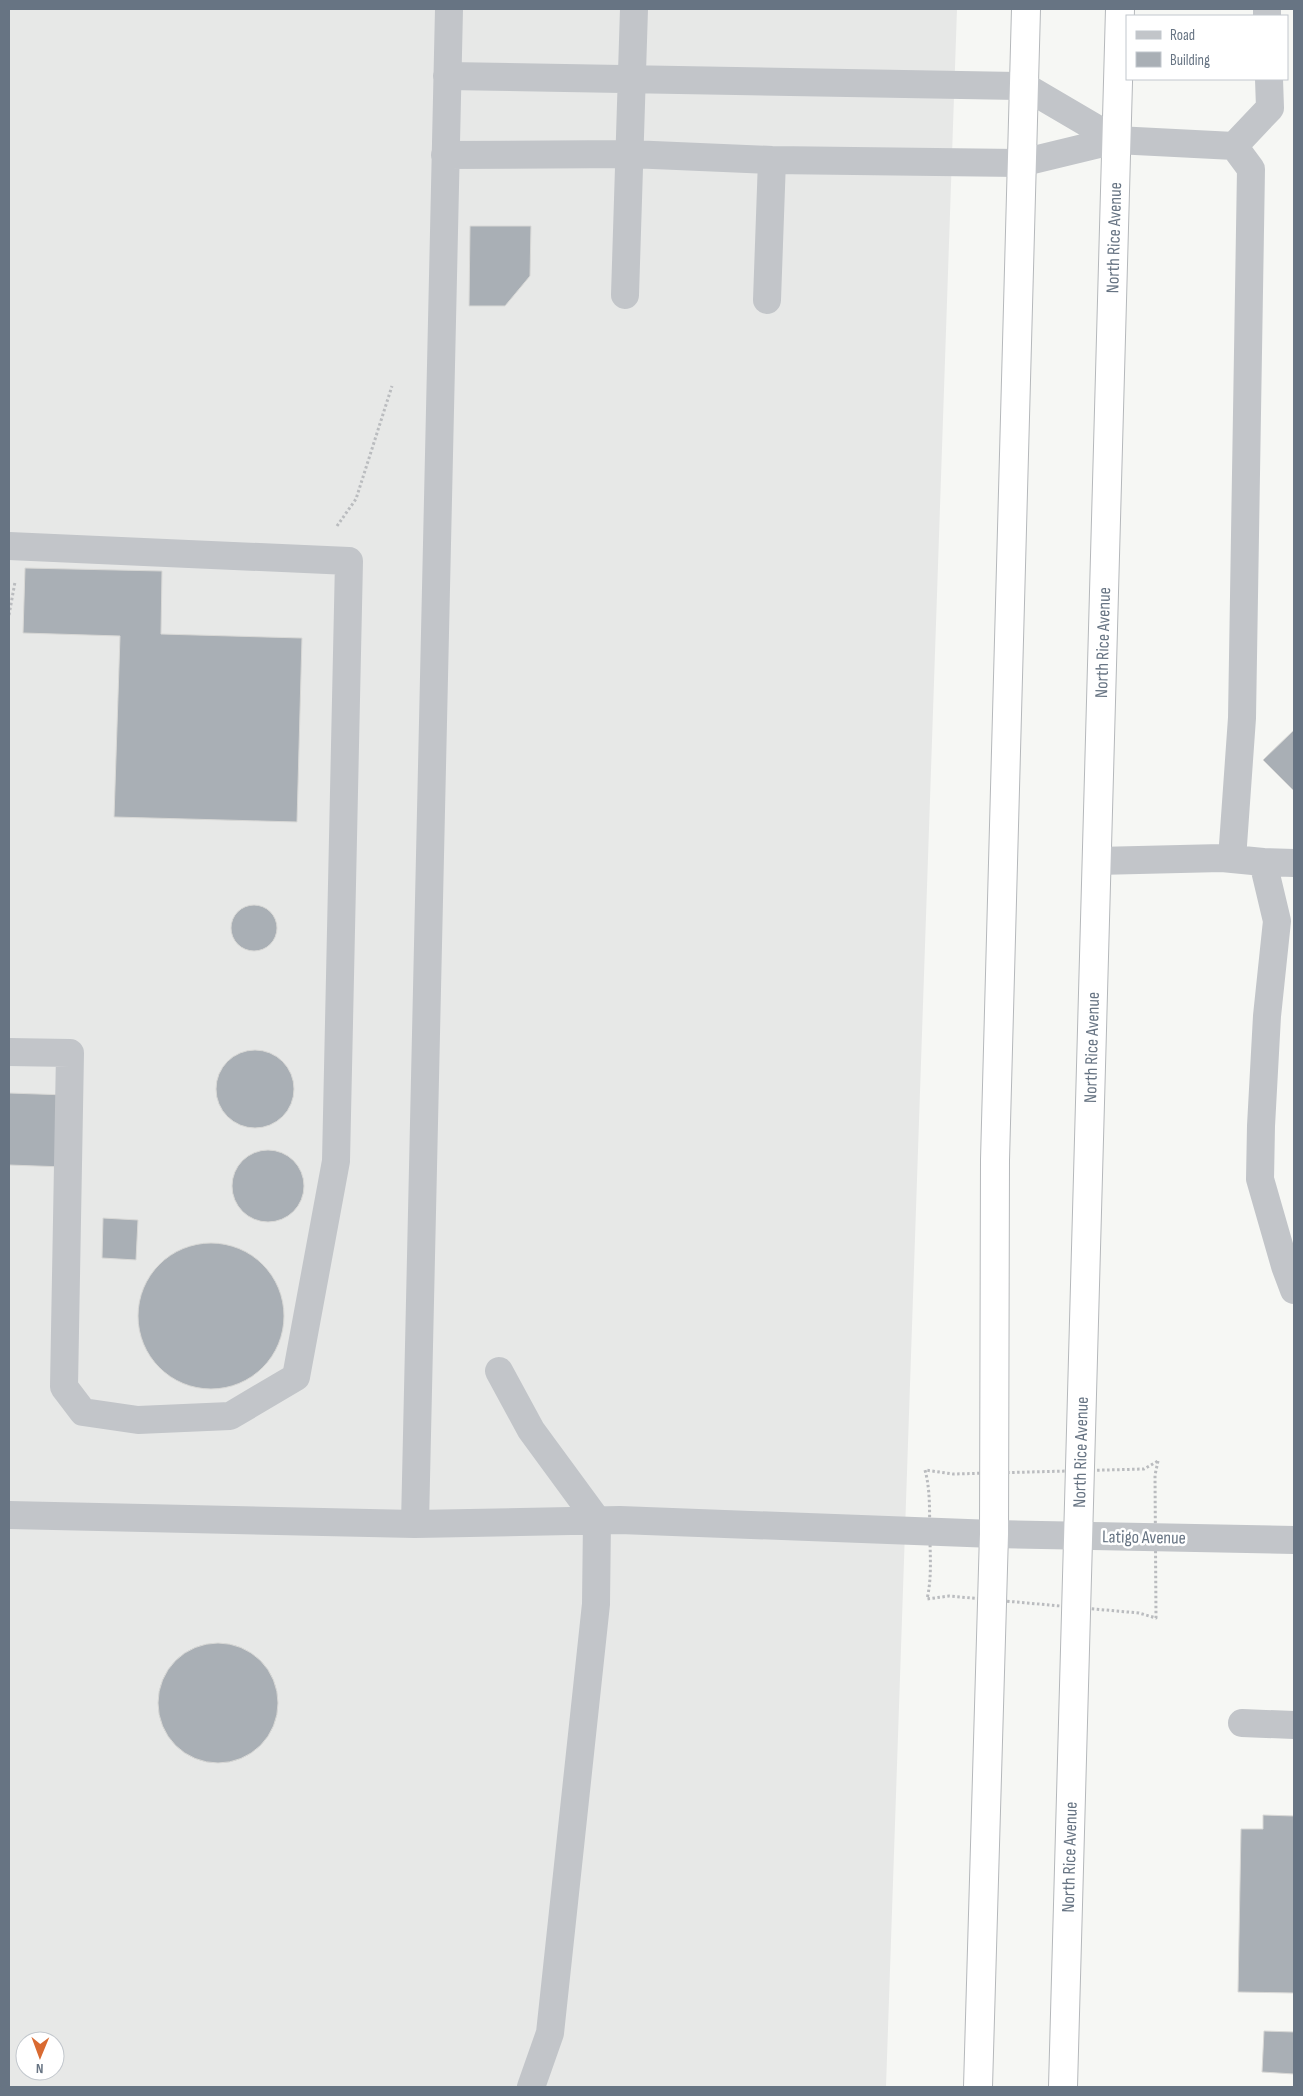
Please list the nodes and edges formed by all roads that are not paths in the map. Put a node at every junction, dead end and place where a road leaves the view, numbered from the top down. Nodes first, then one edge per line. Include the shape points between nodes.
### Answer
1 (449, 9) edge
2 (634, 9) edge
3 (1026, 9) edge
4 (1120, 9) edge
5 (447, 76) junction
6 (632, 80) junction
7 (1269, 80) edge
8 (1024, 86) junction
9 (1116, 140) junction
10 (1234, 146) junction
11 (630, 154) junction
12 (446, 155) junction
13 (772, 160) junction
14 (1022, 162) junction
15 (625, 295) dead end
16 (768, 300) dead end
17 (9, 546) edge
18 (1232, 859) junction
19 (1097, 861) junction
20 (1262, 862) junction
21 (1294, 863) edge
22 (9, 1052) edge
23 (1294, 1290) edge
24 (499, 1372) dead end
25 (9, 1515) edge
26 (597, 1520) junction
27 (415, 1524) junction
28 (994, 1534) junction
29 (1078, 1536) junction
30 (1294, 1540) edge
31 (1242, 1723) dead end
32 (1294, 1725) edge
33 (531, 2087) edge
34 (978, 2087) edge
35 (1063, 2087) edge

1 - 5 street
2 - 6 street
3 - 8 highway
4 - 9 highway, North Rice Avenue
5 - 6 street
5 - 12 street
6 - 8 street
6 - 11 street
7 - 10 street via 1270,108
8 - 9 street
8 - 14 highway
9 - 10 street
9 - 14 street
9 - 19 highway, North Rice Avenue
10 - 18 street via 1251,169 1242,718
11 - 12 street
11 - 13 street
11 - 15 street
12 - 27 street
13 - 14 street
13 - 16 street
14 - 28 highway via 995,1160
17 - 22 street via 349,561 336,1161 296,1377 230,1416 138,1420 83,1412 64,1387 70,1053
18 - 19 street
18 - 20 street
19 - 29 highway, North Rice Avenue
20 - 21 street
20 - 23 street via 1277,921 1267,1016 1260,1179
24 - 26 street via 531,1430
25 - 27 street, Latigo Avenue
26 - 27 street, Latigo Avenue
26 - 28 street, Latigo Avenue
26 - 33 street via 596,1604 550,2033
28 - 29 street, Latigo Avenue
28 - 34 highway
29 - 30 street, Latigo Avenue
29 - 35 highway, North Rice Avenue
31 - 32 street

